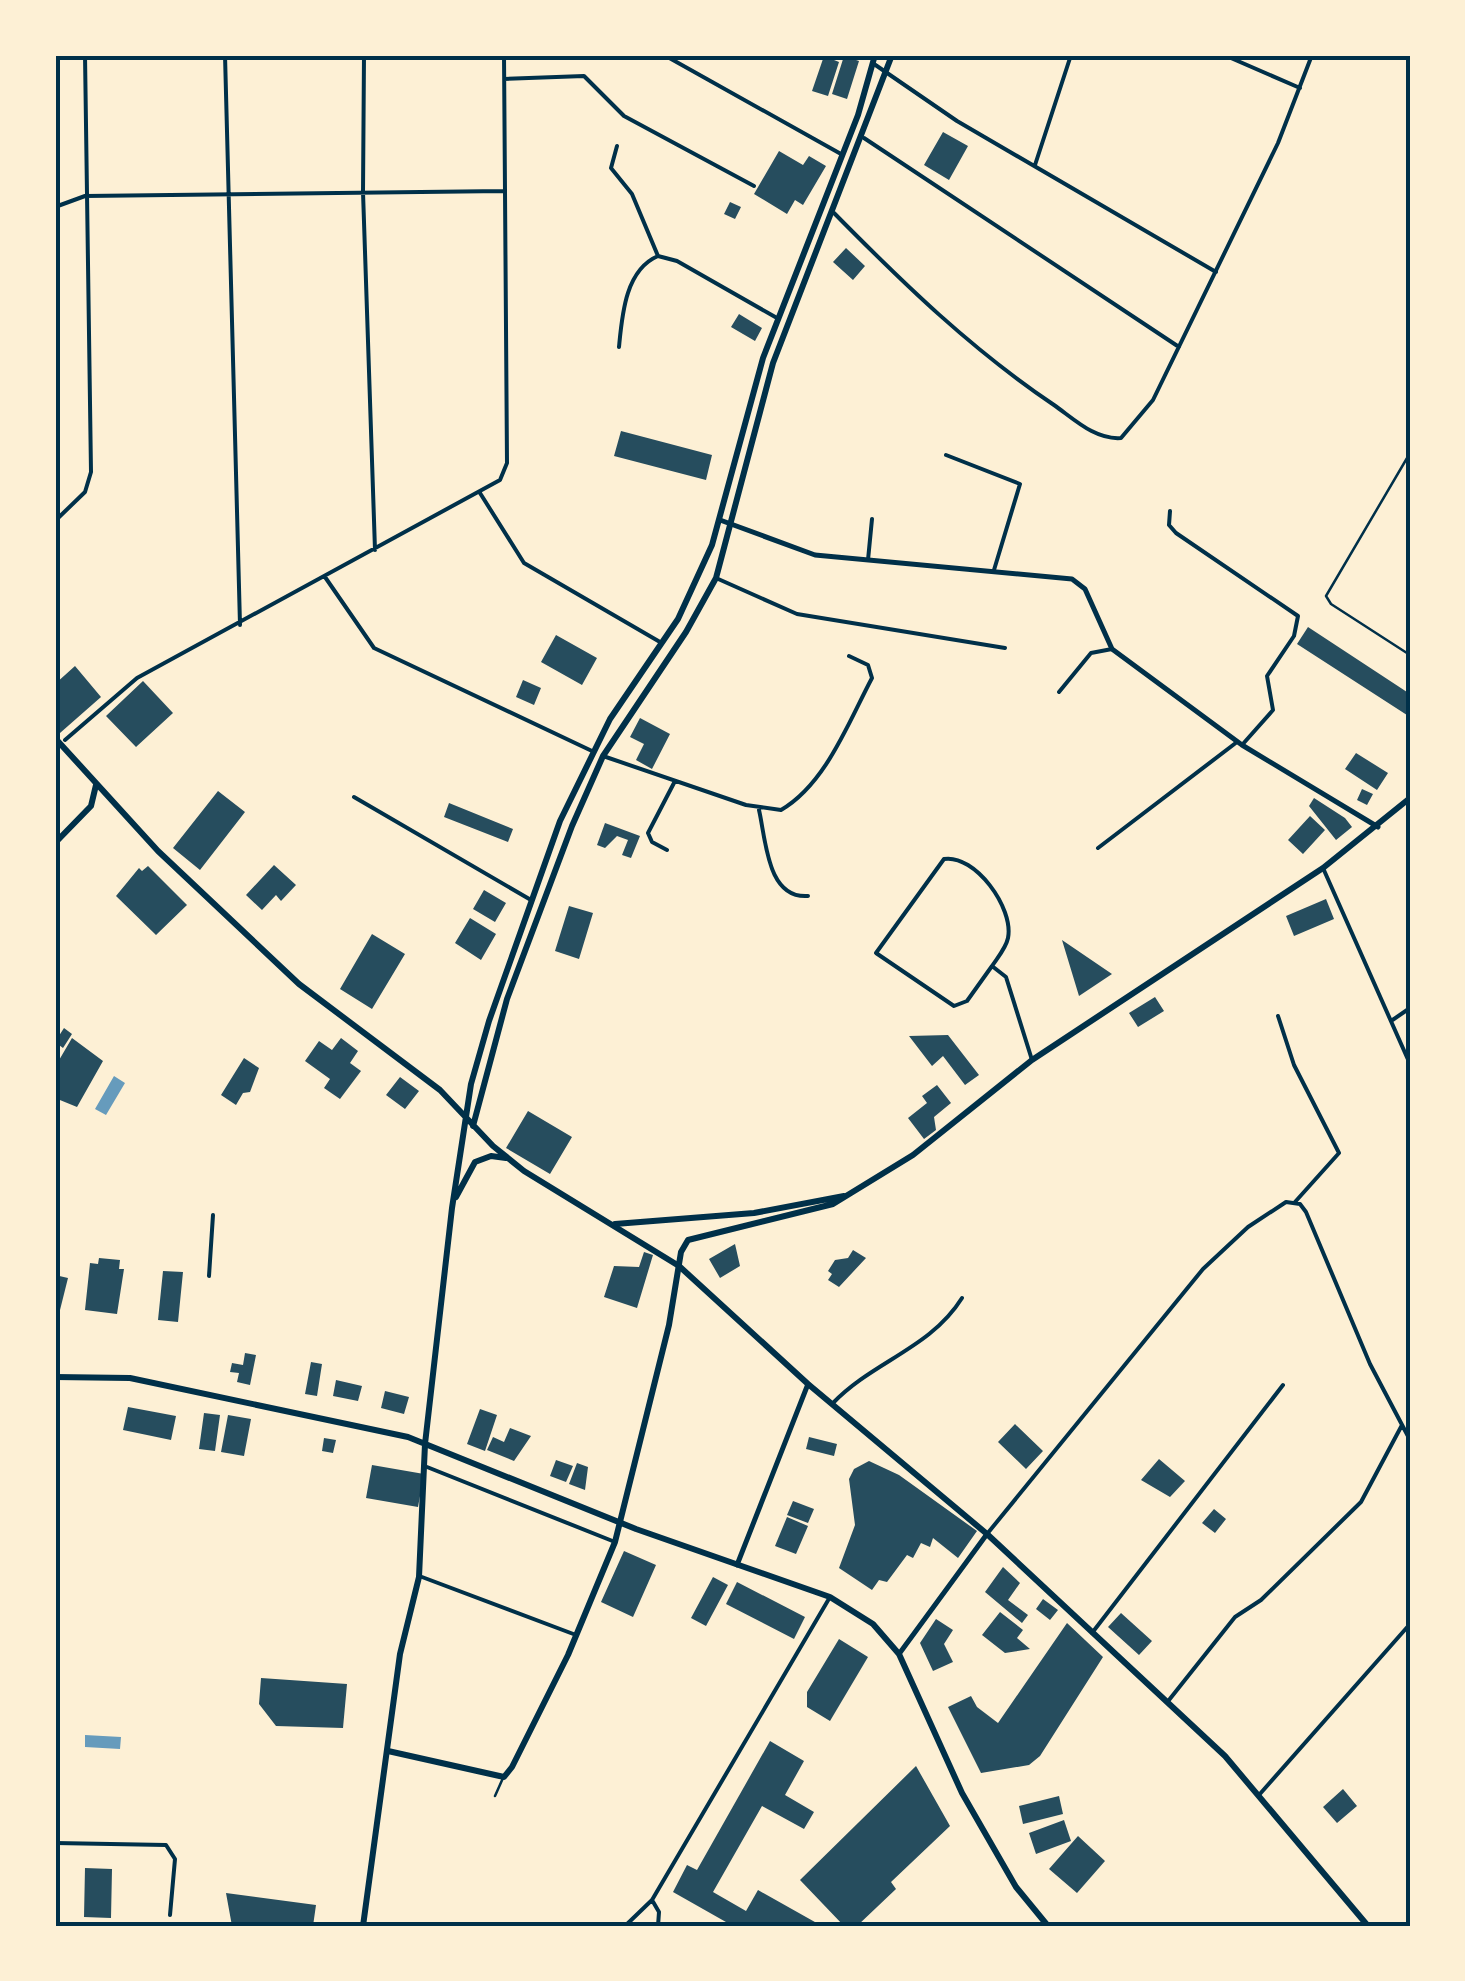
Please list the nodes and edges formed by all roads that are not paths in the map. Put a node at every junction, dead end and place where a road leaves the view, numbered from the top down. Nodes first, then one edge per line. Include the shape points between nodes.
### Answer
1 (86, 55) edge
2 (225, 55) edge
3 (364, 55) edge
4 (504, 55) edge
5 (664, 55) edge
6 (892, 55) edge
7 (1071, 55) edge
8 (1224, 55) edge
9 (1312, 55) edge
10 (874, 59) edge
11 (886, 72) junction
12 (504, 78) junction
13 (1300, 88) junction
14 (864, 138) junction
15 (618, 146) dead end
16 (841, 154) junction
17 (1036, 165) junction
18 (754, 186) dead end
19 (364, 192) junction
20 (504, 192) junction
21 (227, 194) junction
22 (85, 196) junction
23 (55, 207) edge
24 (834, 213) junction
25 (658, 256) junction
26 (1216, 272) junction
27 (776, 318) junction
28 (619, 347) dead end
29 (1179, 347) junction
30 (1410, 453) edge
31 (946, 454) dead end
32 (480, 493) junction
33 (1170, 511) dead end
34 (872, 518) dead end
35 (720, 520) junction
36 (55, 521) edge
37 (733, 526) junction
38 (375, 550) junction
39 (868, 560) junction
40 (994, 570) junction
41 (325, 577) junction
42 (716, 578) junction
43 (240, 626) junction
44 (662, 643) junction
45 (1005, 648) dead end
46 (1112, 648) junction
47 (849, 656) dead end
48 (1410, 656) edge
49 (1060, 692) dead end
50 (55, 738) edge
51 (66, 740) dead end
52 (1239, 744) junction
53 (592, 751) junction
54 (603, 756) junction
55 (675, 780) junction
56 (96, 786) junction
57 (354, 798) dead end
58 (1410, 798) edge
59 (759, 809) junction
60 (1378, 827) junction
61 (55, 842) edge
62 (1098, 848) dead end
63 (667, 850) dead end
64 (1323, 868) junction
65 (808, 896) dead end
66 (530, 900) junction
67 (992, 966) junction
68 (1410, 1008) edge
69 (1278, 1016) dead end
70 (1391, 1021) junction
71 (1032, 1060) junction
72 (1410, 1064) edge
73 (464, 1118) junction
74 (473, 1126) junction
75 (508, 1158) junction
76 (845, 1196) junction
77 (1295, 1202) junction
78 (452, 1208) junction
79 (213, 1214) dead end
80 (615, 1224) junction
81 (679, 1266) junction
82 (209, 1276) dead end
83 (962, 1298) dead end
84 (55, 1377) edge
85 (808, 1384) junction
86 (1283, 1385) dead end
87 (832, 1404) junction
88 (1402, 1425) junction
89 (1410, 1440) edge
90 (426, 1444) junction
91 (427, 1467) junction
92 (620, 1523) junction
93 (987, 1534) junction
94 (615, 1542) junction
95 (737, 1565) junction
96 (419, 1577) junction
97 (830, 1597) junction
98 (1410, 1624) edge
99 (1092, 1633) junction
100 (576, 1635) junction
101 (899, 1654) junction
102 (1168, 1702) junction
103 (388, 1751) junction
104 (504, 1776) junction
105 (1260, 1795) junction
106 (495, 1796) dead end
107 (55, 1843) edge
108 (652, 1900) junction
109 (170, 1914) dead end
110 (363, 1926) edge
111 (625, 1926) edge
112 (658, 1926) edge
113 (1048, 1926) edge
114 (1368, 1926) edge

1 - 22 street
2 - 21 street
3 - 19 street
4 - 12 street
5 - 16 street
6 - 11 main road
7 - 17 street
8 - 13 street
9 - 13 street
10 - 11 street
10 - 16 main road
11 - 14 main road
11 - 17 street
12 - 18 street via 584,76 624,116
12 - 20 street
13 - 26 street
14 - 24 main road
14 - 29 street
15 - 25 street via 611,168 632,194
16 - 27 main road
17 - 26 street
19 - 20 street
19 - 21 street
19 - 38 street
20 - 32 street via 507,463 500,480
21 - 22 street
21 - 43 street
22 - 23 street
22 - 36 street via 91,472 84,492
24 - 29 street via 998,368 1108,439 1121,438 1141,420
24 - 37 main road via 774,363
25 - 27 street via 677,260
25 - 28 street via 641,267 628,293
26 - 29 street
27 - 35 main road
30 - 48 lane via 1326,596
31 - 40 street via 1020,484
32 - 38 street
32 - 44 street via 524,563
33 - 52 street via 1176,533 1298,616 1294,636 1267,676 1272,710
34 - 39 street
35 - 37 street
35 - 44 main road via 692,592
37 - 39 street via 815,555
37 - 42 main road
38 - 41 street
39 - 40 street
40 - 46 street via 1078,583
41 - 43 street
41 - 53 street via 374,648
42 - 45 street via 797,614
42 - 54 main road
43 - 51 street via 137,678
44 - 53 main road
46 - 49 street via 1090,654
46 - 52 street
47 - 59 street via 873,672 845,731 789,805
50 - 56 main road
52 - 60 street
52 - 62 street
53 - 66 main road
54 - 55 street
54 - 74 main road via 512,984
55 - 59 street
55 - 63 street via 648,832
56 - 61 main road via 91,806
56 - 73 main road via 282,970 440,1090
57 - 66 street
58 - 60 main road
59 - 65 street via 778,884 791,895
60 - 64 main road
64 - 70 street
64 - 71 main road
66 - 73 main road
67 - 67 street via 1008,938 1005,911 986,882 956,859 944,859 876,952 954,1006 967,1001
67 - 71 street via 1006,976
68 - 70 street
69 - 77 street via 1294,1065 1339,1153
70 - 72 street
71 - 76 main road via 938,1138
73 - 74 main road
73 - 78 main road
74 - 75 main road
75 - 78 main road via 475,1162
75 - 80 main road
76 - 80 main road via 754,1213
76 - 81 main road via 694,1236
77 - 88 street via 1306,1212
77 - 93 street via 1281,1204 1202,1269
78 - 90 main road
79 - 82 street
80 - 81 main road
81 - 85 main road
81 - 92 main road
83 - 87 street via 936,1333 861,1376
84 - 90 main road via 130,1378 353,1422
85 - 87 main road
85 - 95 street
86 - 99 street
87 - 93 main road
88 - 89 street
88 - 102 street via 1360,1502 1236,1617
90 - 91 main road
90 - 92 main road
91 - 94 street
91 - 96 main road
92 - 94 main road
92 - 95 main road
93 - 99 main road
93 - 101 street
94 - 100 main road
95 - 97 main road
96 - 100 street
96 - 103 main road via 400,1654
97 - 101 main road via 872,1624
97 - 108 street
98 - 105 street
99 - 102 main road
100 - 104 main road
101 - 113 main road via 962,1793 1016,1887
102 - 105 main road
103 - 104 main road
103 - 110 main road
104 - 106 lane
105 - 114 main road
107 - 109 street via 166,1845 175,1859
108 - 111 street
108 - 112 street

